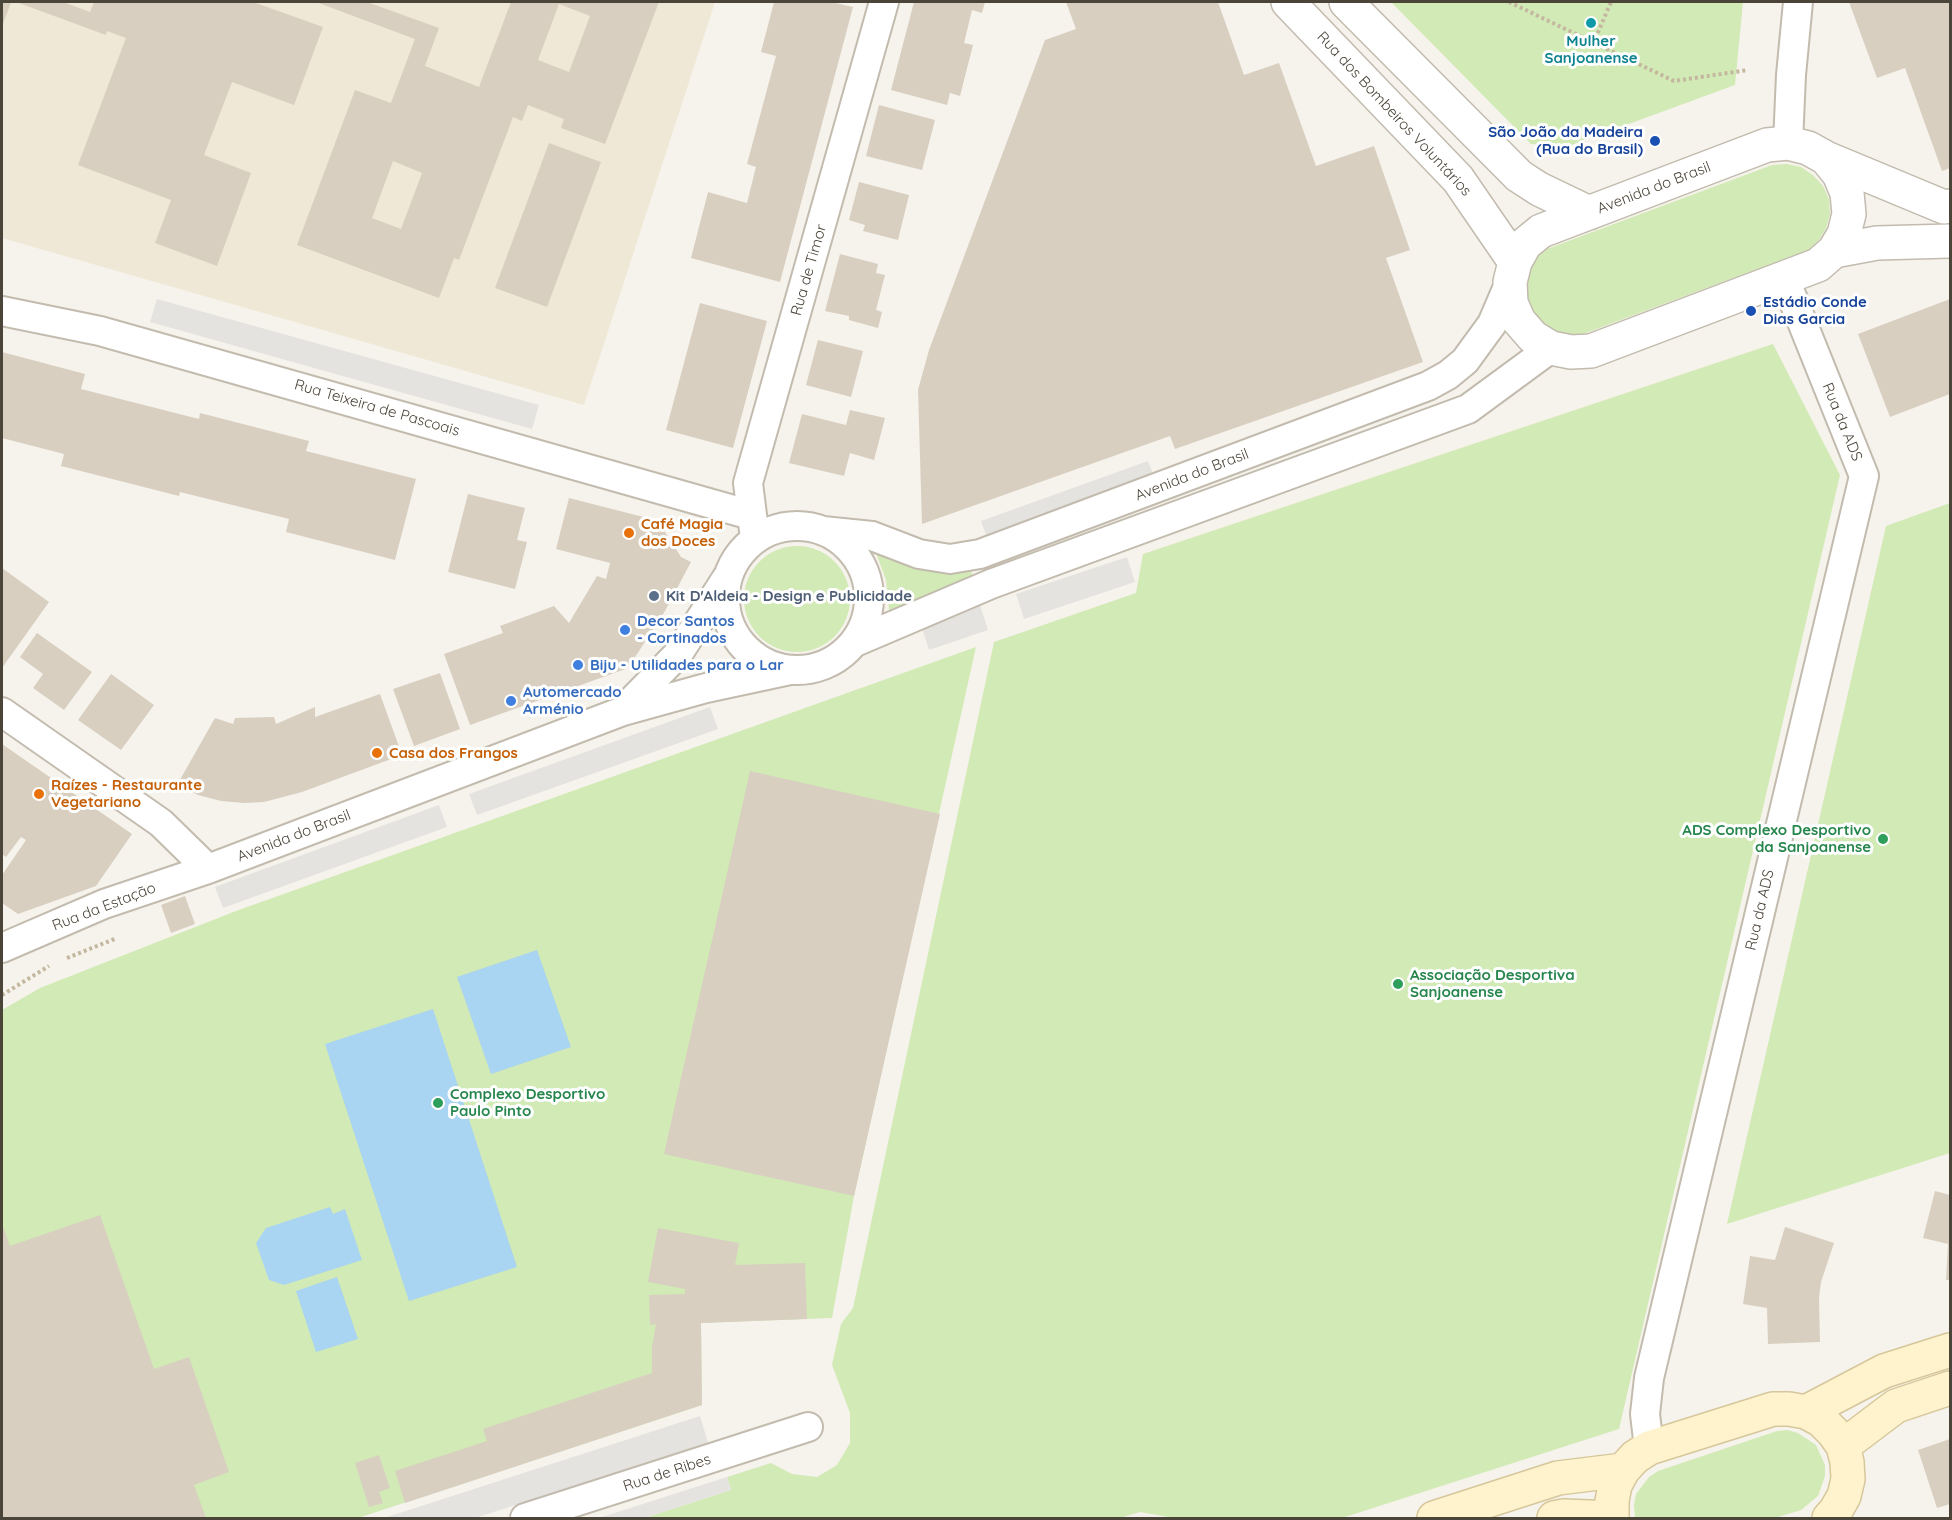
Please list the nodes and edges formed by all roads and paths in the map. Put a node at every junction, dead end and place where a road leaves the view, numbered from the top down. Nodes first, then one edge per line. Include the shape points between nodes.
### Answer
1 (884, 2) edge
2 (1288, 2) edge
3 (1346, 2) edge
4 (1509, 2) edge
5 (1611, 2) edge
6 (1798, 2) edge
7 (1593, 44) junction
8 (1748, 70) dead end
9 (1788, 143) junction
10 (1826, 158) junction
11 (1950, 206) edge
12 (1590, 213) junction
13 (1950, 241) edge
14 (1834, 251) junction
15 (1512, 272) junction
16 (1784, 278) junction
17 (2, 311) edge
18 (1551, 348) junction
19 (753, 527) junction
20 (823, 531) junction
21 (726, 579) junction
22 (855, 642) junction
23 (790, 670) junction
24 (623, 711) junction
25 (2, 712) edge
26 (208, 869) junction
27 (117, 938) dead end
28 (2, 948) edge
29 (2, 995) edge
30 (1950, 1350) edge
31 (1950, 1388) edge
32 (1806, 1412) junction
33 (808, 1427) dead end
34 (1843, 1446) junction
35 (1649, 1448) junction
36 (1623, 1470) junction
37 (1840, 1516) edge
38 (525, 1518) edge
39 (1434, 1518) edge
40 (1554, 1518) edge
41 (1612, 1518) edge

1 - 19 street, Rua de Timor via 748,483
2 - 15 street, Rua dos Bombeiros Voluntários via 1458,179
3 - 12 street via 1519,176
4 - 7 path
5 - 7 path
6 - 9 street
7 - 8 path via 1674,81
9 - 10 street, Avenida do Brasil
9 - 12 street, Avenida do Brasil via 1767,145
10 - 11 street, Avenida do Brasil via 1944,207
10 - 14 street via 1847,193 1849,214
12 - 15 street, Avenida do Brasil via 1541,231 1525,244
13 - 14 street via 1877,243
14 - 16 street via 1818,264
15 - 18 street via 1511,303 1519,321 1533,337
15 - 20 street, Avenida do Brasil via 1492,324 1465,361 1428,386 980,554 950,559 919,554 872,536
16 - 18 street via 1592,351
16 - 35 street, Rua da ADS via 1863,476 1649,1378 1645,1414
17 - 19 street, Rua Teixeira de Pascoais via 100,331
18 - 22 street, Avenida do Brasil via 1468,409 991,584
19 - 20 street, Avenida do Brasil via 800,526
19 - 21 street, Avenida do Brasil
20 - 22 street, Avenida do Brasil via 853,553 866,578 869,607
21 - 23 street, Avenida do Brasil via 724,604 737,640 766,664
21 - 24 street, Avenida do Brasil via 678,654
22 - 23 street, Avenida do Brasil via 822,665
23 - 24 street, Avenida do Brasil
24 - 26 street, Avenida do Brasil
25 - 26 street via 161,823
26 - 28 street, Rua da Estação via 104,904
27 - 29 path via 48,966
30 - 32 main road via 1884,1371
31 - 34 main road via 1896,1406
32 - 34 main road via 1821,1420
32 - 35 main road via 1773,1409
33 - 38 street, Rua de Ribes
34 - 37 main road via 1848,1479
35 - 36 main road
36 - 39 main road via 1558,1478
36 - 41 main road via 1612,1501
40 - 41 main road

